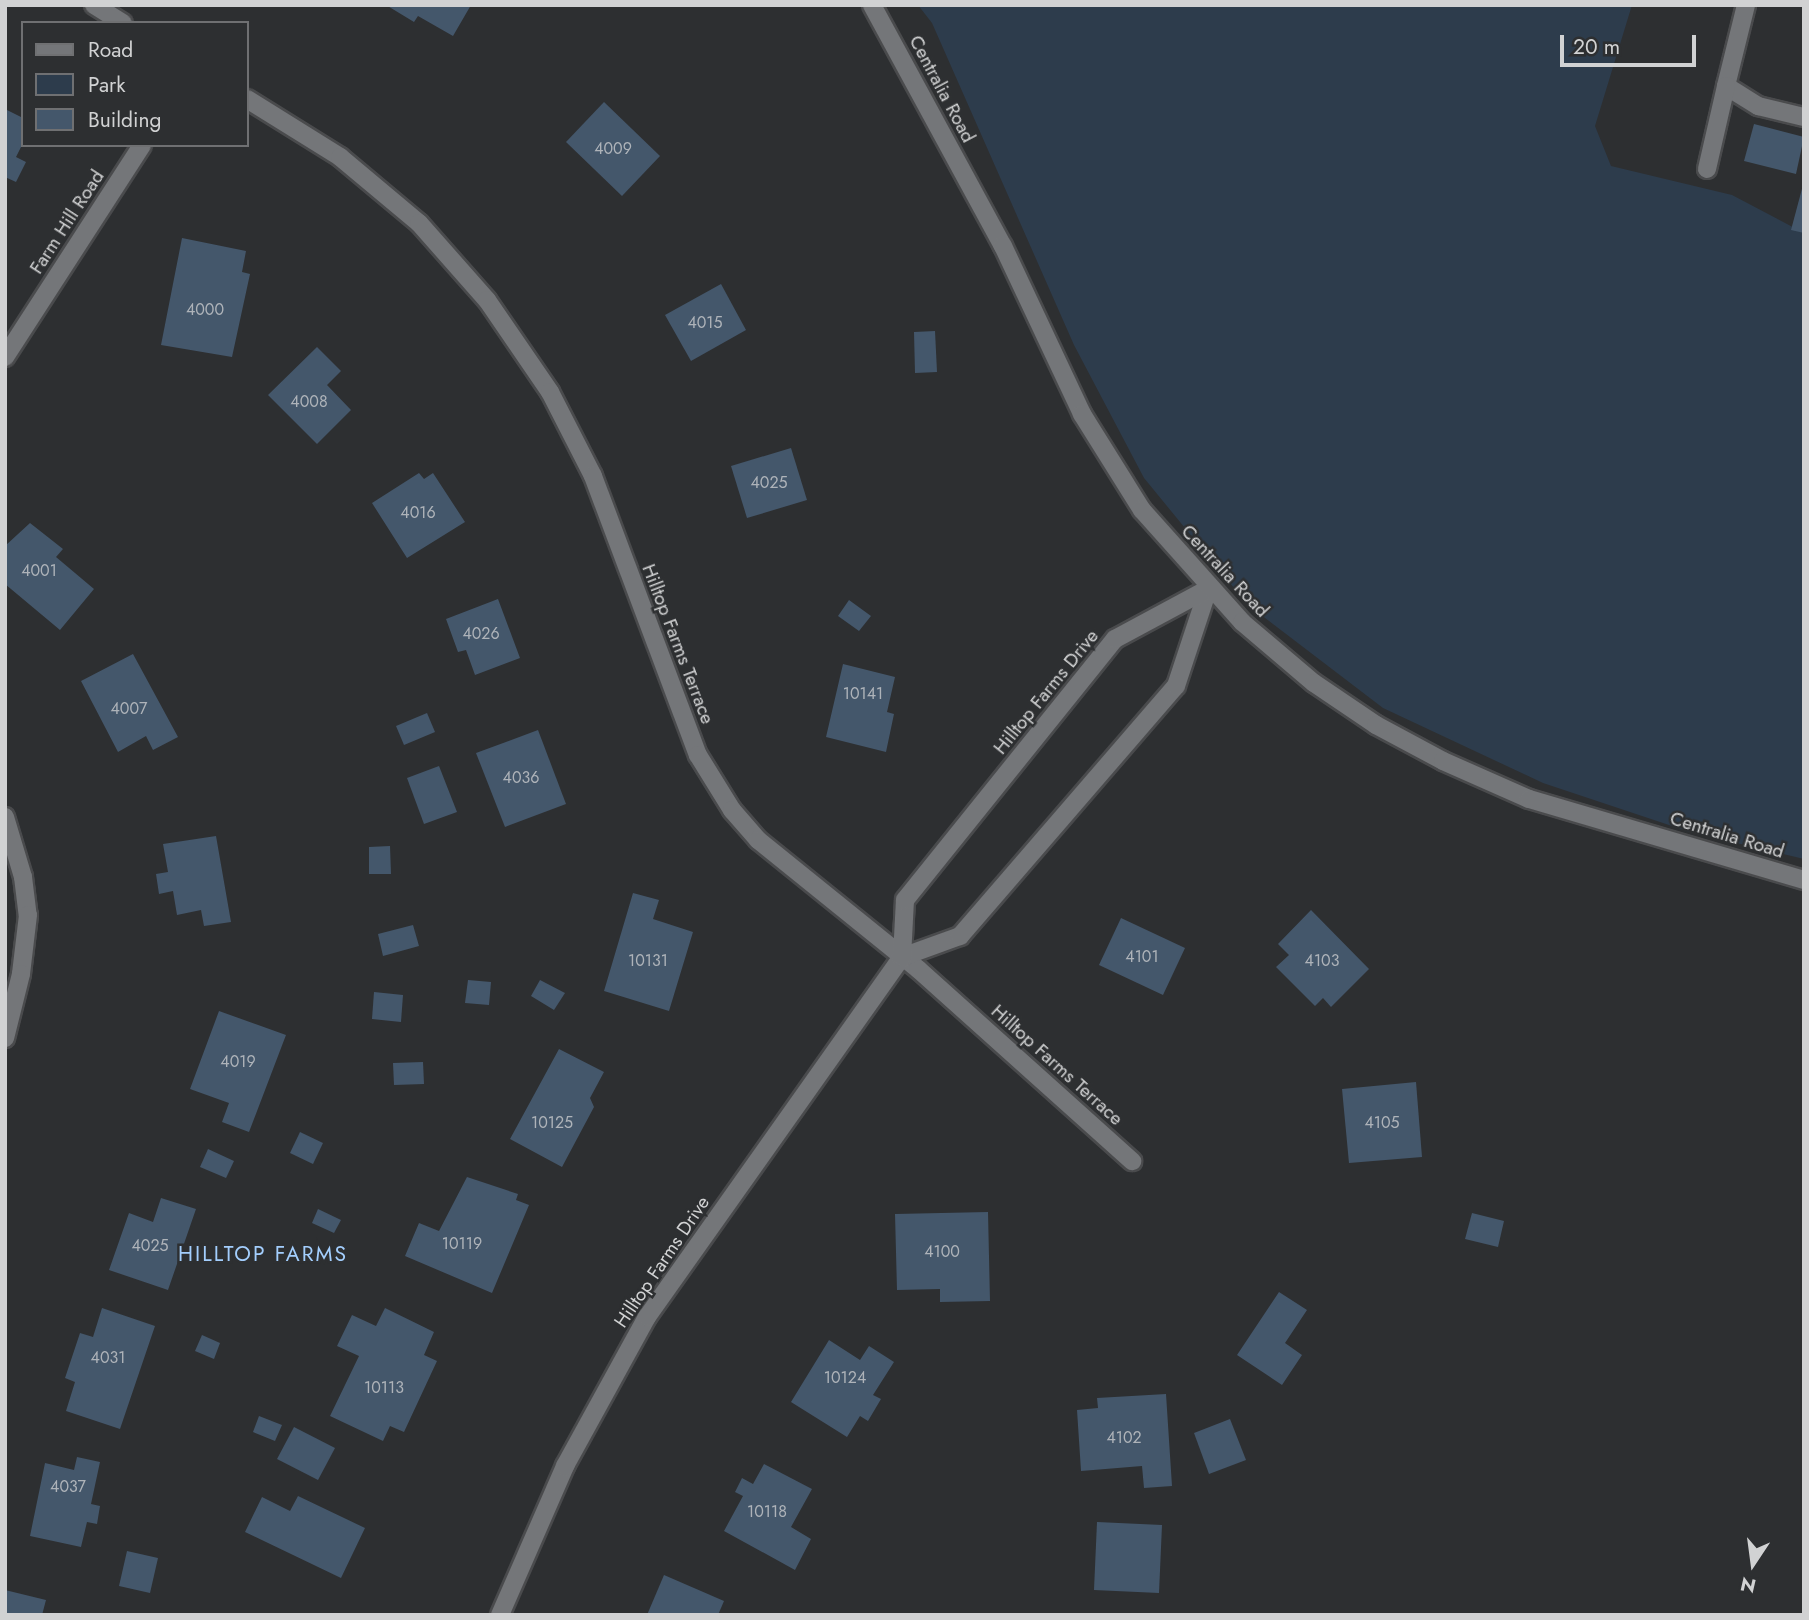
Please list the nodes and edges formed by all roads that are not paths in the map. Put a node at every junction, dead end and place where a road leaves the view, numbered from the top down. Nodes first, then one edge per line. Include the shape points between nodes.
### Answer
1 (94, 5) edge
2 (872, 5) edge
3 (1746, 5) edge
4 (120, 21) edge
5 (1726, 86) junction
6 (248, 100) edge
7 (1804, 117) edge
8 (141, 147) edge
9 (1707, 169) dead end
10 (5, 356) edge
11 (1208, 589) junction
12 (5, 817) edge
13 (1804, 880) edge
14 (902, 957) junction
15 (5, 1038) edge
16 (1132, 1161) dead end
17 (500, 1615) edge

1 - 4 street
2 - 11 street, Centralia Road via 1003,246 1082,414 1142,510
3 - 5 street
5 - 7 street via 1758,106
5 - 9 street
6 - 14 street, Hilltop Farms Terrace via 340,157 409,215 487,300 550,392 593,476 698,755 732,810 758,840
8 - 10 street, Farm Hill Road
11 - 13 street, Centralia Road via 1314,683 1376,725 1443,761 1529,799
11 - 14 street via 1176,686 960,936
11 - 14 street, Hilltop Farms Drive via 1115,639 905,900
12 - 15 street via 23,877 28,915 21,974
14 - 16 street, Hilltop Farms Terrace
14 - 17 street, Hilltop Farms Drive via 647,1317 565,1466

